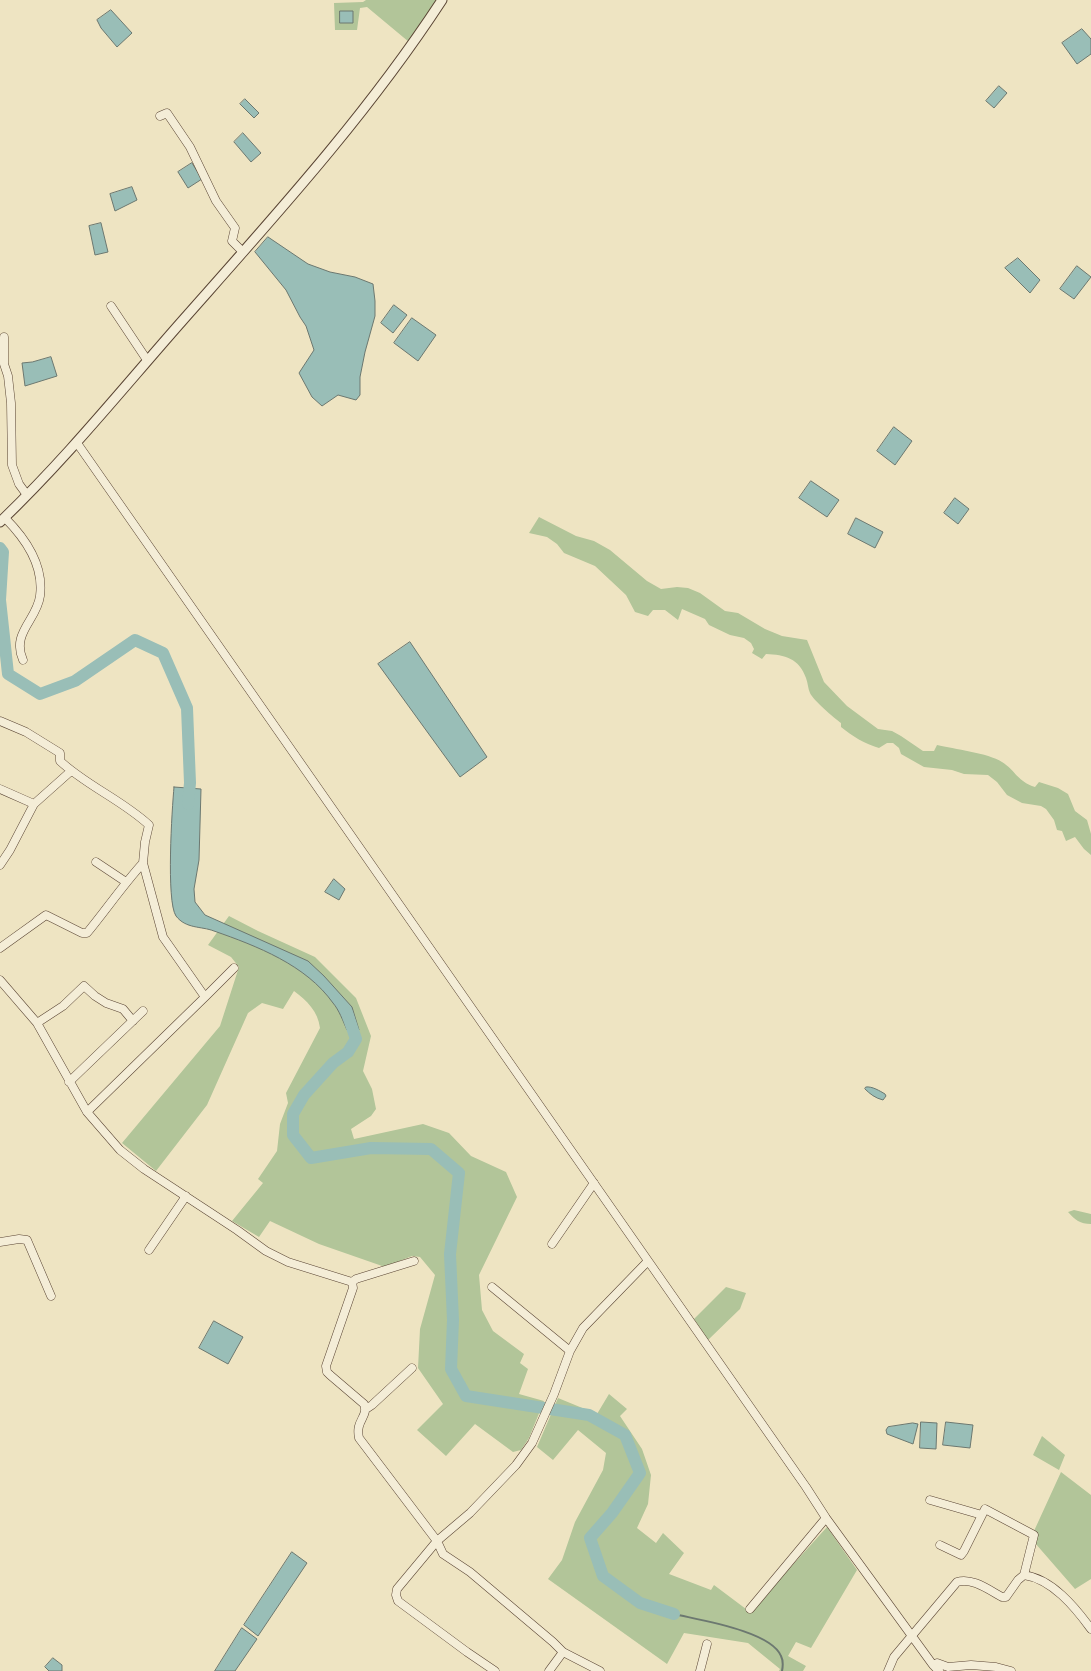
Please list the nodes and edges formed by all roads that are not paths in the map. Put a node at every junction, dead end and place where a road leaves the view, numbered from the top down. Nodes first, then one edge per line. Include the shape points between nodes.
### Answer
1 (442, 0) edge
2 (160, 116) dead end
3 (243, 252) junction
4 (111, 306) dead end
5 (4, 338) dead end
6 (147, 360) junction
7 (77, 443) junction
8 (27, 495) junction
9 (2, 520) edge
10 (23, 660) dead end
11 (0, 721) edge
12 (71, 771) junction
13 (0, 789) edge
14 (34, 804) junction
15 (96, 862) dead end
16 (143, 863) junction
17 (0, 865) edge
18 (126, 882) junction
19 (0, 948) edge
20 (234, 968) dead end
21 (0, 980) edge
22 (204, 997) junction
23 (143, 1011) dead end
24 (133, 1021) junction
25 (37, 1024) junction
26 (69, 1082) junction
27 (87, 1112) junction
28 (594, 1182) junction
29 (186, 1196) junction
30 (0, 1242) edge
31 (552, 1244) dead end
32 (149, 1250) dead end
33 (414, 1261) dead end
34 (648, 1261) junction
35 (352, 1282) junction
36 (492, 1287) dead end
37 (51, 1296) dead end
38 (570, 1351) junction
39 (412, 1368) dead end
40 (366, 1409) junction
41 (930, 1500) dead end
42 (982, 1515) junction
43 (826, 1518) junction
44 (437, 1541) junction
45 (940, 1545) dead end
46 (1024, 1575) junction
47 (750, 1609) dead end
48 (1091, 1629) edge
49 (912, 1636) junction
50 (707, 1644) dead end
51 (563, 1652) junction
52 (932, 1665) junction
53 (495, 1671) edge
54 (549, 1671) edge
55 (600, 1671) edge
56 (700, 1671) edge
57 (888, 1671) edge
58 (939, 1671) edge
59 (1011, 1671) edge

1 - 3 street via 406,53 328,154
2 - 3 street via 167,113 190,147 216,202 235,228 232,241
3 - 6 street
4 - 6 street
5 - 8 street via 4,364 11,403 12,465
6 - 7 street
7 - 8 street
7 - 28 street
8 - 9 street
9 - 10 street via 19,532 28,545 39,578 40,597 20,639 19,652
11 - 12 street via 26,732 60,753 60,760
12 - 14 street
12 - 16 street via 135,812 149,825
13 - 14 street
14 - 17 street
15 - 18 street
16 - 18 street
16 - 22 street via 163,937
18 - 19 street via 87,933 46,915
20 - 22 street
21 - 25 street
22 - 27 street
23 - 24 street
24 - 25 street via 123,1009 106,1003 84,986
24 - 26 street
25 - 26 street
26 - 27 street
27 - 29 street via 120,1150
28 - 31 street
28 - 34 street
29 - 32 street
29 - 35 street via 266,1251 288,1262
30 - 37 street via 27,1240
33 - 35 street
34 - 38 street via 583,1328
34 - 43 street
35 - 40 street via 353,1288 326,1366 327,1372
36 - 38 street
38 - 44 street via 548,1409 516,1465 494,1490
39 - 40 street
40 - 44 street via 358,1424 359,1438
41 - 42 street
42 - 45 street via 961,1555
42 - 46 street via 985,1509 1034,1535
43 - 47 street
43 - 49 street
44 - 51 street via 443,1554 470,1572
44 - 53 street via 397,1590 398,1601
46 - 48 street via 1040,1580 1064,1598
46 - 49 street via 1006,1597 971,1581 957,1582
49 - 52 street
49 - 57 street via 894,1657
50 - 56 street
51 - 54 street
51 - 55 street
52 - 58 street
52 - 59 street via 971,1665

